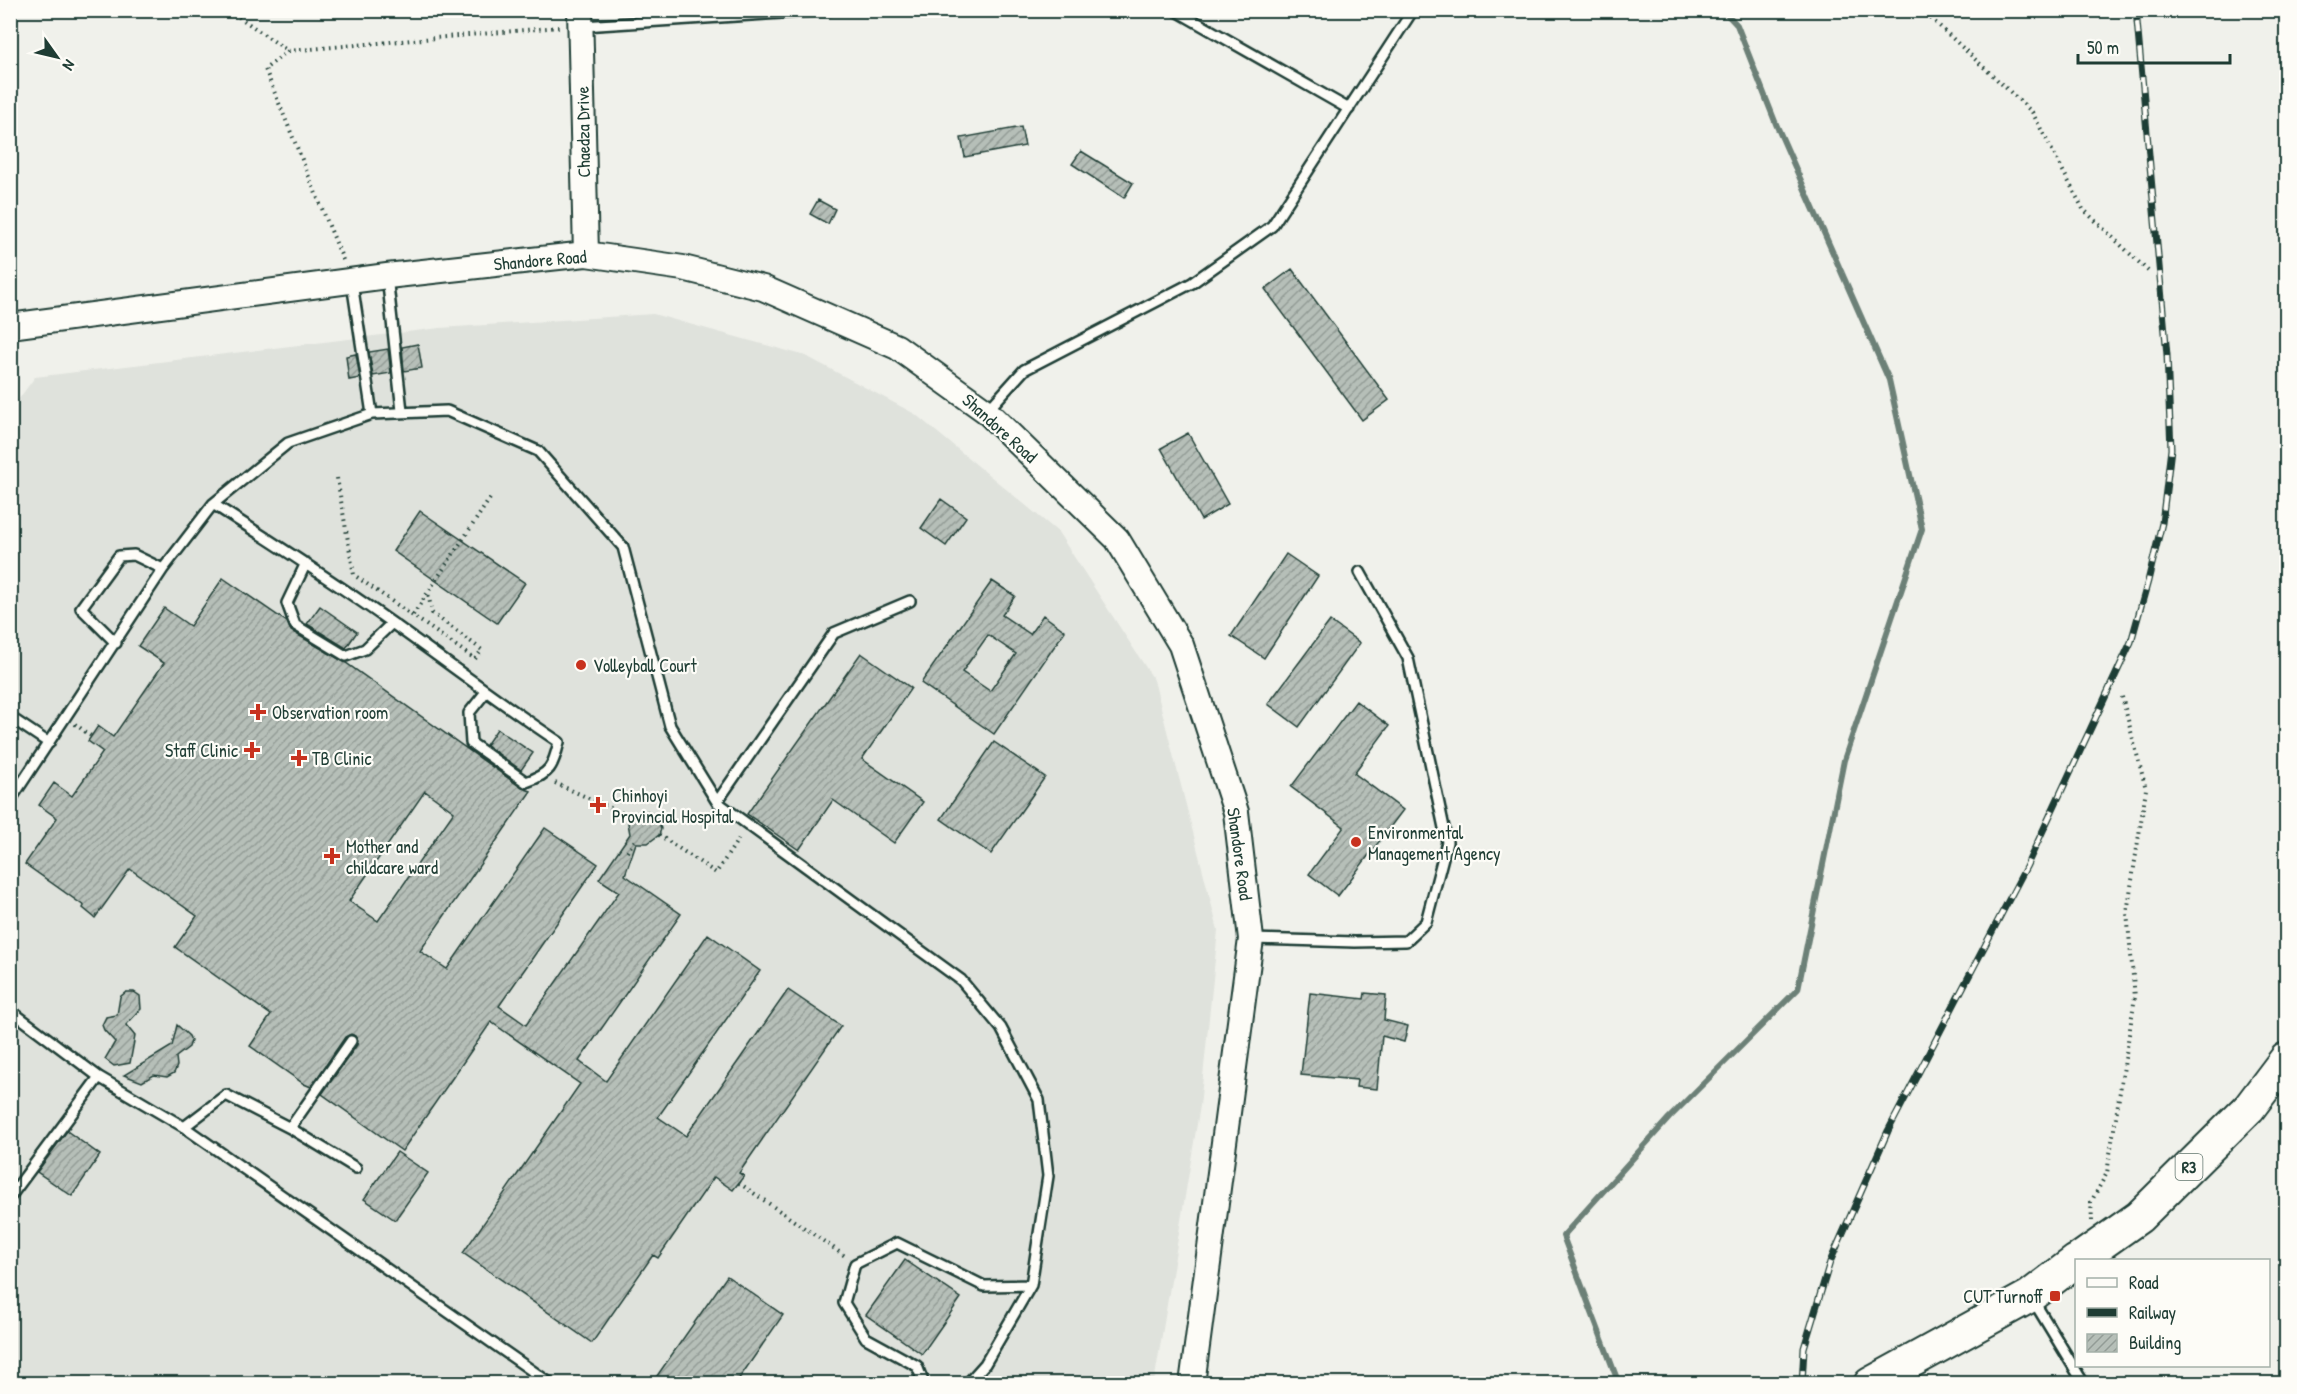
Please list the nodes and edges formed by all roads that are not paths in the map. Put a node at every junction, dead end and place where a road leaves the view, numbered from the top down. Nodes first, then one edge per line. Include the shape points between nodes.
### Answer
1 (830, 10) edge
2 (1175, 10) edge
3 (1413, 10) edge
4 (580, 18) edge
5 (1349, 109) junction
6 (586, 254) junction
7 (387, 276) junction
8 (352, 282) junction
9 (10, 326) edge
10 (402, 411) junction
11 (986, 411) junction
12 (372, 414) junction
13 (213, 504) junction
14 (306, 563) junction
15 (163, 569) junction
16 (1360, 572) dead end
17 (910, 602) dead end
18 (392, 623) junction
19 (116, 643) junction
20 (485, 693) junction
21 (10, 717) edge
22 (49, 743) junction
23 (10, 801) edge
24 (717, 802) junction
25 (1251, 939) junction
26 (10, 1010) edge
27 (351, 1041) dead end
28 (2286, 1059) edge
29 (99, 1077) junction
30 (184, 1127) junction
31 (290, 1128) junction
32 (356, 1168) dead end
33 (10, 1197) edge
34 (2082, 1257) edge
35 (2075, 1262) edge
36 (1031, 1285) junction
37 (2030, 1296) junction
38 (551, 1383) edge
39 (924, 1383) edge
40 (967, 1383) edge
41 (1192, 1383) edge
42 (1870, 1383) edge
43 (2084, 1383) edge

1 - 4 lane
2 - 5 lane
3 - 5 lane
4 - 6 street, Chaedza Drive
5 - 11 lane via 1272,226 1192,283 1024,370
6 - 7 street, Shandore Road
6 - 11 street, Shandore Road via 683,268 763,288 897,347
7 - 8 street, Shandore Road
7 - 10 lane
8 - 9 street, Shandore Road
8 - 12 lane
10 - 12 lane
10 - 24 lane via 447,411 538,451 623,547 670,726
11 - 25 street, Shandore Road via 1117,539 1181,645 1236,812
12 - 13 lane via 288,443
13 - 14 lane
13 - 15 lane
14 - 18 lane
14 - 18 lane via 287,603 295,625 346,656 365,649
15 - 19 lane
15 - 19 lane via 134,555 119,556 81,608
16 - 25 lane via 1408,658 1447,842 1426,922 1406,941
17 - 24 lane via 834,633
18 - 20 lane
19 - 22 lane
20 - 20 lane via 559,742 554,763 543,777 526,782 471,743 469,713
21 - 22 lane
22 - 23 lane
24 - 36 lane via 961,980 1001,1028 1039,1100 1048,1176
25 - 41 street, Shandore Road
26 - 29 lane
27 - 31 lane
28 - 34 highway, R3 via 2249,1108 2139,1217
29 - 30 lane
29 - 33 lane
30 - 31 lane via 226,1095
30 - 38 lane
31 - 32 lane
35 - 37 highway, R3
36 - 39 lane via 984,1286 897,1243 855,1263 844,1303 866,1338 917,1366
36 - 40 lane via 986,1364
37 - 42 highway, R3
37 - 43 lane

